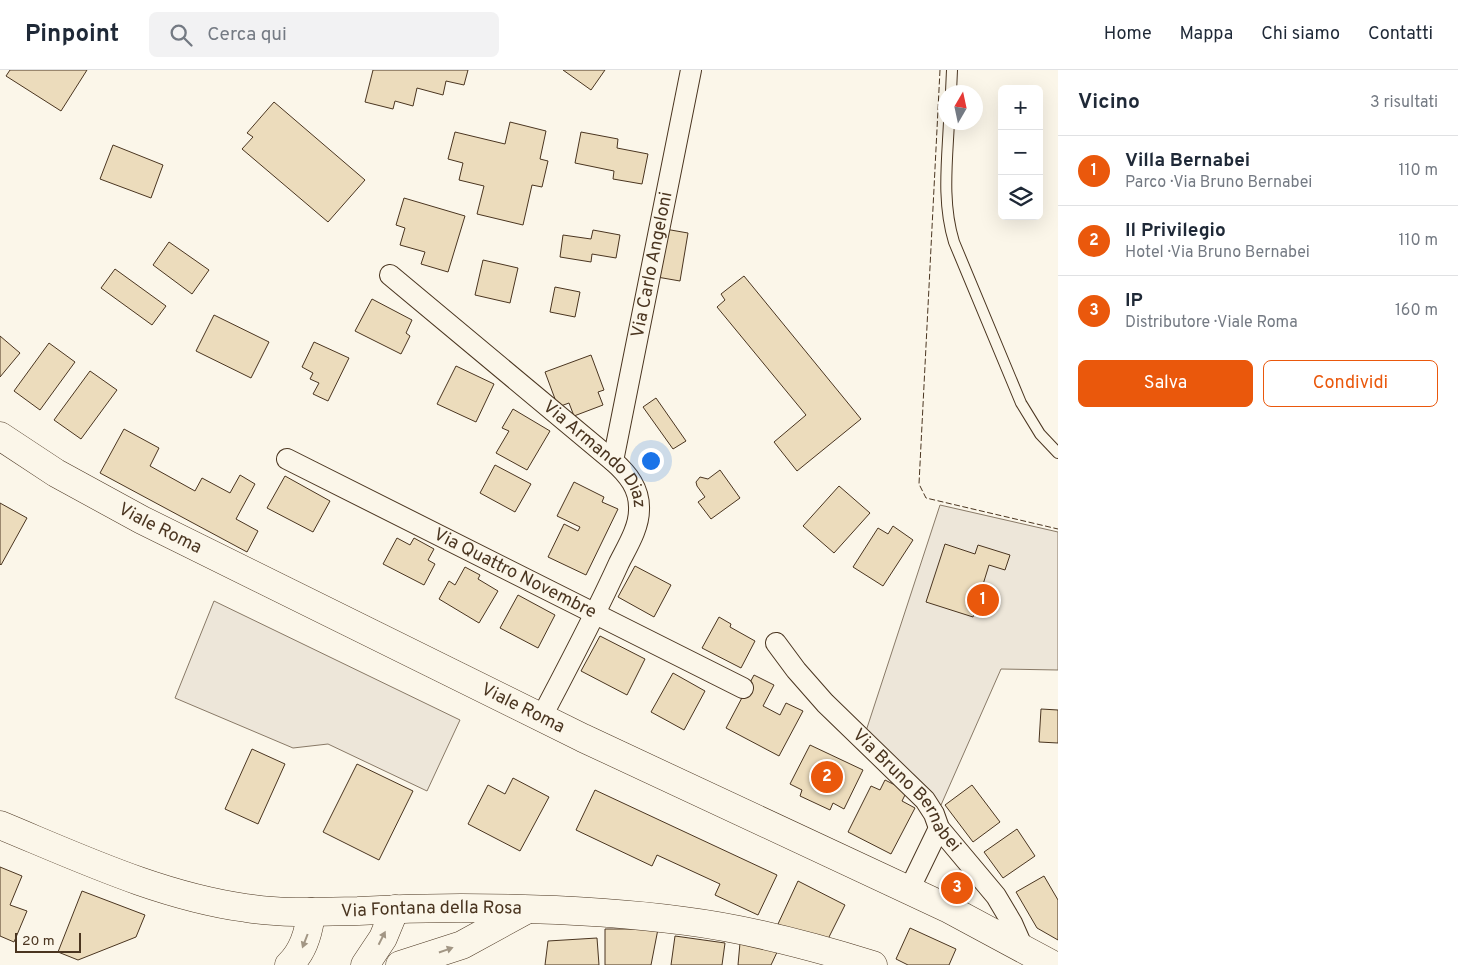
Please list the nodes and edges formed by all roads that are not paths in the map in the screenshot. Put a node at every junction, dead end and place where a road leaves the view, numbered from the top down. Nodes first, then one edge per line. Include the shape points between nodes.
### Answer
1 (691, 70) edge
2 (952, 70) edge
3 (951, 85) edge
4 (949, 130) edge
5 (390, 275) dead end
6 (0, 436) edge
7 (1058, 453) edge
8 (287, 459) dead end
9 (613, 461) junction
10 (596, 614) junction
11 (776, 643) dead end
12 (743, 688) dead end
13 (541, 718) junction
14 (0, 825) edge
15 (939, 828) junction
16 (909, 890) junction
17 (396, 909) junction
18 (527, 910) junction
19 (311, 912) junction
20 (1024, 948) junction
21 (289, 965) edge
22 (365, 965) edge
23 (400, 965) edge
24 (873, 965) edge
25 (1053, 965) edge

1 - 9 street, Via Carlo Angeloni
2 - 3 lane
4 - 7 lane via 946,194 954,242 1021,404 1040,434
5 - 9 street, Via Armando Diaz
6 - 13 main road, Viale Roma via 142,520
8 - 10 street, Via Quattro Novembre
9 - 10 street, Via Armando Diaz via 628,475 637,493 639,511 633,532
10 - 12 street, Via Quattro Novembre
10 - 13 street, Via Armando Diaz
11 - 15 street, Via Bruno Bernabei via 825,703 925,800
13 - 16 main road, Viale Roma
14 - 19 main road, Via Fontana della Rosa via 105,868 179,893 248,909
15 - 16 street
15 - 20 street, Via Bruno Bernabei via 996,896
16 - 20 main road, Viale Roma
17 - 18 main road, Via Fontana della Rosa
17 - 19 main road, Via Fontana della Rosa
22 -> 17 main road via 383,938
23 -> 18 main road via 462,945
18 - 24 main road, Via Fontana della Rosa via 590,912 700,923 789,941
19 -> 21 main road via 307,938
20 - 25 main road, Viale Roma

